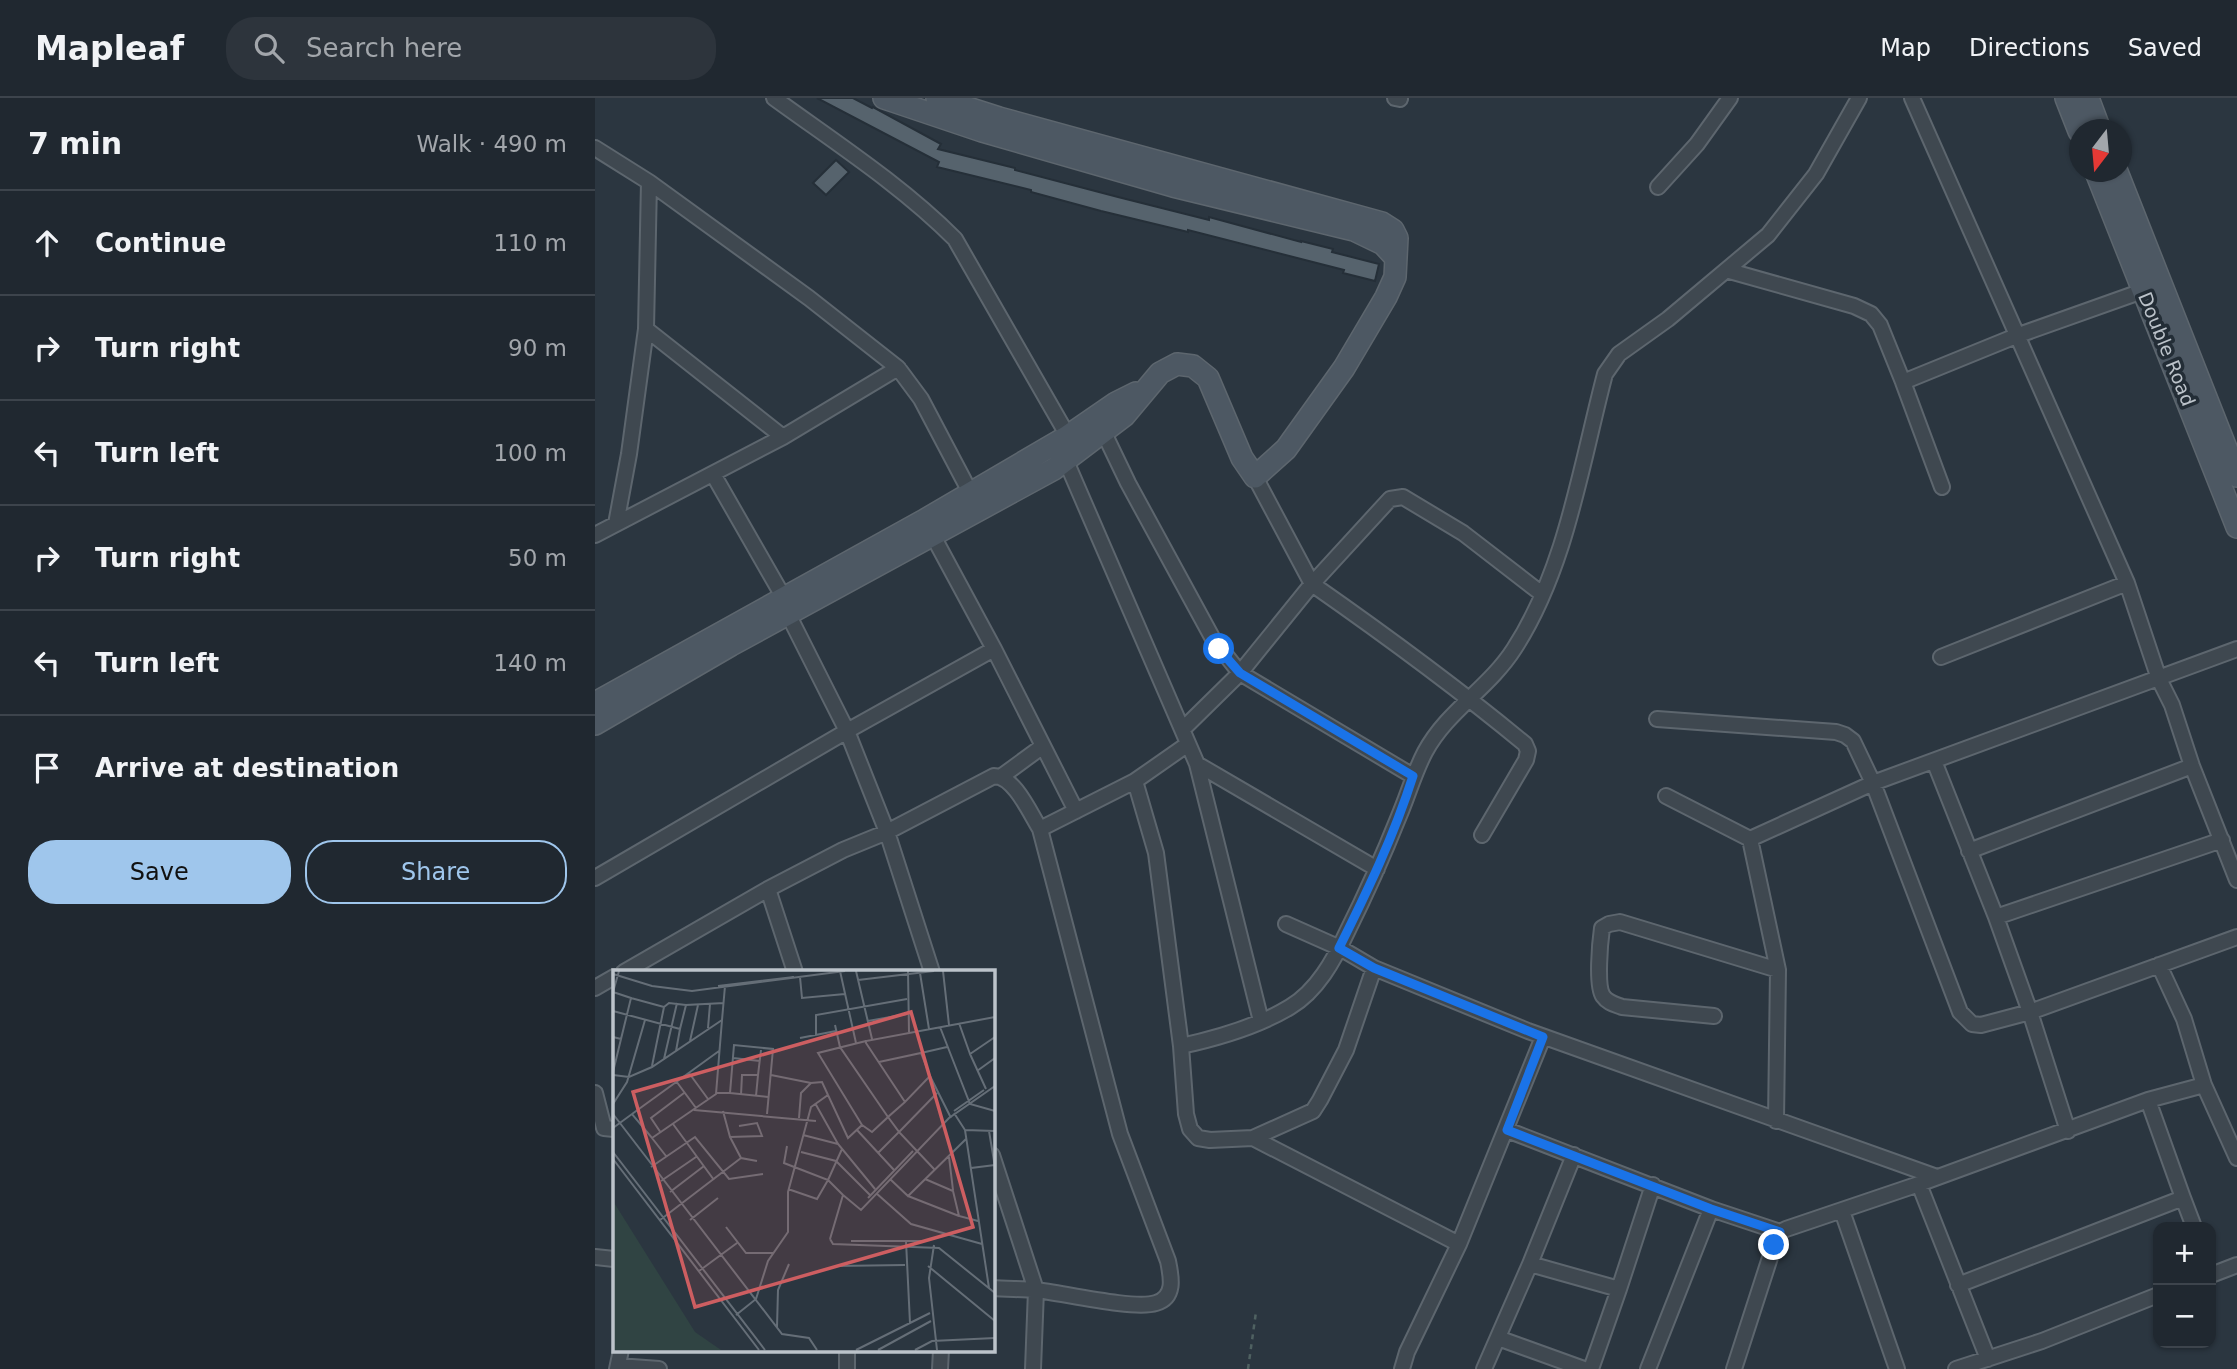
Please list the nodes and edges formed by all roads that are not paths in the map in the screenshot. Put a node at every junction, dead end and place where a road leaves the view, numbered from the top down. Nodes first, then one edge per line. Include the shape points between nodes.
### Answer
1 (774, 98) edge
2 (884, 98) edge
3 (937, 98) edge
4 (1730, 98) edge
5 (1859, 98) edge
6 (1912, 98) edge
7 (2066, 98) edge
8 (2088, 98) edge
9 (987, 114) edge
10 (2075, 119) edge
11 (2096, 119) edge
12 (595, 148) edge
13 (649, 182) junction
14 (2101, 182) edge
15 (2120, 182) edge
16 (1658, 187) dead end
17 (1726, 270) junction
18 (2153, 288) junction
19 (646, 329) junction
20 (2016, 336) junction
21 (898, 368) junction
22 (1903, 382) junction
23 (1150, 386) junction
24 (1104, 433) junction
25 (1068, 436) junction
26 (783, 437) junction
27 (1066, 461) junction
28 (713, 474) junction
29 (2237, 475) edge
30 (1255, 477) junction
31 (1942, 487) dead end
32 (970, 492) junction
33 (616, 524) junction
34 (2237, 527) edge
35 (595, 535) edge
36 (933, 536) junction
37 (2127, 583) junction
38 (1312, 584) junction
39 (1542, 594) junction
40 (786, 606) junction
41 (994, 649) junction
42 (2237, 649) edge
43 (1941, 657) dead end
44 (1240, 673) junction
45 (2159, 679) junction
46 (1470, 699) junction
47 (595, 703) edge
48 (1657, 719) dead end
49 (595, 723) edge
50 (848, 731) junction
51 (1186, 736) junction
52 (1043, 746) junction
53 (1934, 761) junction
54 (1197, 764) junction
55 (2192, 766) junction
56 (1002, 776) junction
57 (1413, 776) junction
58 (1135, 781) junction
59 (1874, 783) junction
60 (1666, 796) dead end
61 (1076, 811) junction
62 (1039, 829) junction
63 (887, 832) junction
64 (1482, 835) dead end
65 (1750, 839) junction
66 (2222, 840) junction
67 (1969, 851) junction
68 (1377, 869) junction
69 (595, 878) edge
70 (2237, 880) edge
71 (768, 889) junction
72 (1996, 917) junction
73 (1286, 924) dead end
74 (2237, 937) edge
75 (1339, 948) junction
76 (2159, 965) junction
77 (1374, 968) junction
78 (627, 970) edge
79 (794, 970) edge
80 (931, 970) edge
81 (1778, 970) junction
82 (613, 978) edge
83 (595, 988) edge
84 (2030, 1012) junction
85 (1714, 1016) dead end
86 (1261, 1021) junction
87 (1543, 1037) junction
88 (1181, 1046) junction
89 (2204, 1085) junction
90 (595, 1093) edge
91 (2148, 1100) junction
92 (1776, 1121) junction
93 (604, 1128) edge
94 (1507, 1130) junction
95 (2068, 1131) junction
96 (1253, 1138) junction
97 (1574, 1155) junction
98 (2237, 1158) edge
99 (994, 1161) edge
100 (1937, 1177) junction
101 (1919, 1184) junction
102 (1653, 1185) junction
103 (2183, 1198) junction
104 (1711, 1209) junction
105 (1842, 1211) junction
106 (2192, 1222) edge
107 (1780, 1232) junction
108 (1459, 1244) junction
109 (595, 1257) edge
110 (613, 1259) edge
111 (1530, 1264) junction
112 (2237, 1265) edge
113 (2216, 1272) edge
114 (1958, 1284) junction
115 (994, 1288) edge
116 (1619, 1289) junction
117 (1035, 1290) junction
118 (2153, 1297) edge
119 (1498, 1338) junction
120 (1988, 1359) junction
121 (617, 1368) edge
122 (659, 1369) edge
123 (1033, 1369) edge
124 (1402, 1369) edge
125 (1484, 1369) edge
126 (1584, 1369) edge
127 (1591, 1369) edge
128 (1648, 1369) edge
129 (1734, 1369) edge
130 (1896, 1369) edge
131 (1956, 1369) edge

1 - 25 street via 904,193 955,239
2 - 9 street
3 - 9 street
4 - 16 street
5 - 17 street via 1816,174 1768,235
6 - 20 street
7 - 10 street
8 - 11 street
9 - 30 street via 1382,222 1393,230 1397,238 1395,277 1386,297 1344,368 1286,449
12 - 13 street
13 - 19 street
13 - 21 street
14 - 18 street, Double Road
15 - 18 street, Double Road
17 - 22 street via 1871,314
17 - 39 street via 1611,363 1566,533
18 - 20 street
18 - 29 street, Double Road
18 - 34 street, Double Road
19 - 26 street
19 - 33 street
20 - 22 street
20 - 37 street
21 - 26 street
21 - 32 street via 922,399
22 - 31 street
23 - 24 street
23 - 25 street
23 - 30 street via 1160,373 1177,364 1193,366 1208,378 1241,458
24 - 27 street
24 - 44 street via 1213,639
25 - 32 street
26 - 28 street
27 - 36 street
27 - 51 street
28 - 33 street
28 - 40 street
30 - 38 street
32 - 40 street
33 - 35 street
36 - 40 street
36 - 41 street
37 - 43 street
37 - 45 street
38 - 39 street via 1390,499 1403,496 1463,533
38 - 44 street
38 - 46 street
39 - 46 street via 1516,647
40 - 47 street
40 - 49 street via 731,645
40 - 50 street
41 - 50 street
41 - 52 street
42 - 45 street
44 - 51 street
44 - 57 street
45 - 53 street
45 - 55 street
46 - 57 street via 1442,725
46 - 64 street via 1528,751
48 - 59 street via 1836,732 1853,741
50 - 63 street
50 - 69 street
51 - 54 street
51 - 58 street
52 - 56 street
52 - 61 street
53 - 59 street
53 - 67 street
54 - 68 street
54 - 86 street
55 - 66 street
55 - 67 street
56 - 62 street
56 - 63 street via 983,780
57 - 68 street
58 - 61 street
58 - 88 street via 1156,853
59 - 65 street
59 - 84 street via 1961,1012 1972,1024 1981,1026
60 - 65 street
61 - 62 street
62 - 117 street via 1120,1134 1172,1282 1168,1294 1157,1303
63 - 71 street
63 - 80 street
65 - 81 street
66 - 70 street
66 - 72 street
67 - 72 street
68 - 75 street
71 - 78 street
71 - 79 street
72 - 84 street
73 - 75 street
74 - 76 street
75 - 77 street
75 - 86 street via 1324,975 1292,1007
76 - 84 street
76 - 89 street via 2184,1019
77 - 87 street
77 - 96 street via 1346,1050 1313,1111
81 - 85 street via 1620,922 1602,929 1601,993 1608,1003
81 - 92 street
82 - 83 street
84 - 95 street
86 - 88 street
87 - 92 street
87 - 94 street
88 - 96 street via 1190,1129 1198,1138 1210,1140
89 - 91 street
89 - 98 street
90 - 93 street
91 - 95 street
91 - 103 street
92 - 100 street
94 - 97 street
94 - 108 street
95 - 100 street
96 - 108 street
97 - 102 street
97 - 111 street
99 - 117 street
100 - 101 street
101 - 105 street
101 - 114 street
102 - 104 street
102 - 116 street
103 - 106 street
103 - 114 street
104 - 107 street
104 - 128 street
105 - 107 street
105 - 130 street
107 - 129 street
108 - 124 street
109 - 110 street
111 - 116 street
111 - 119 street
112 - 113 street
114 - 120 street
115 - 117 street
116 - 127 street
117 - 123 street
118 - 120 street
119 - 125 street
119 - 126 street
120 - 131 street
121 - 122 street

